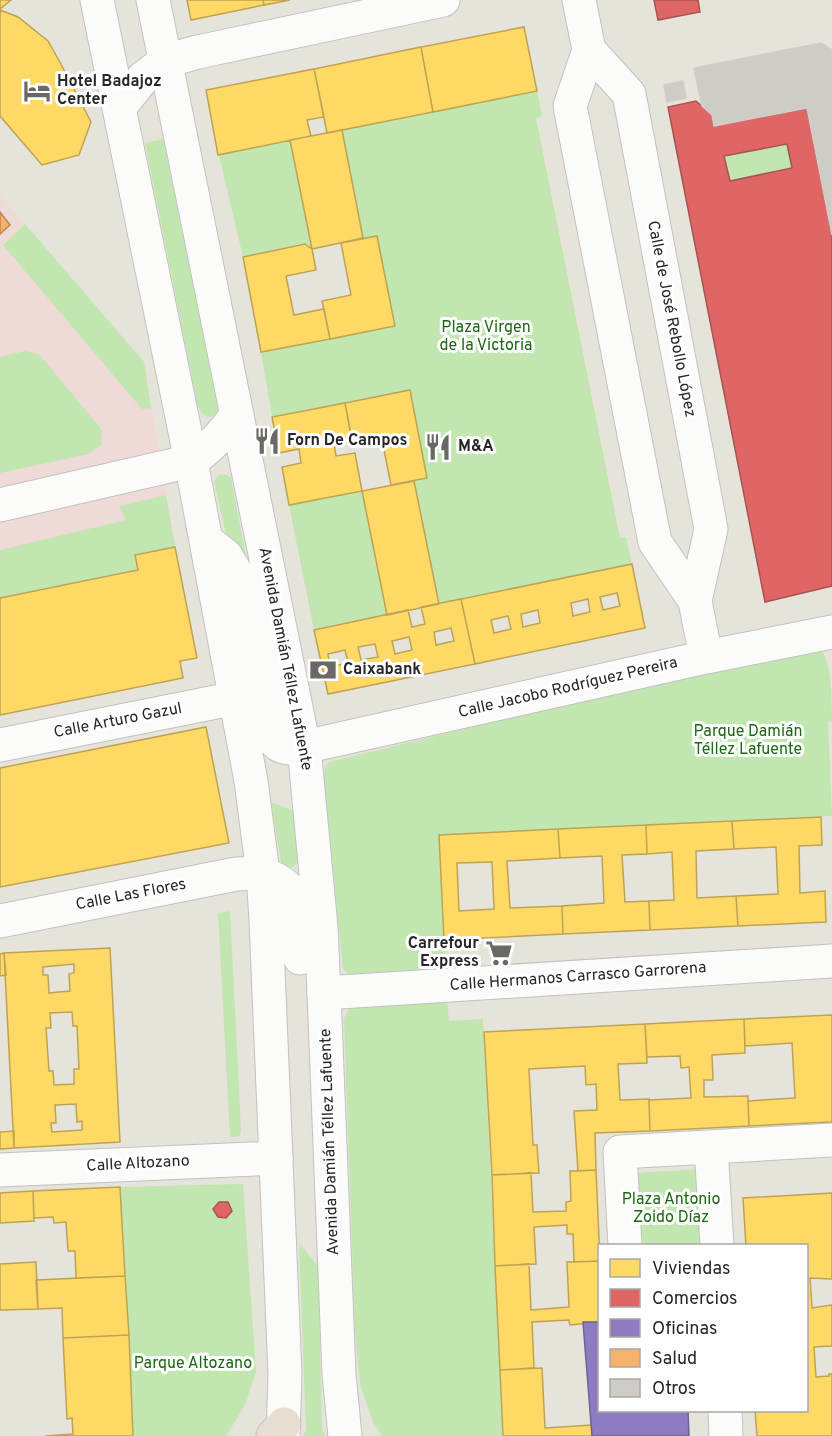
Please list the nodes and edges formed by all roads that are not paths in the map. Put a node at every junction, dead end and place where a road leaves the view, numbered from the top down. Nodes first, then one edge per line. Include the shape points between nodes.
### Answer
1 (97, 0) edge
2 (130, 0) edge
3 (153, 0) edge
4 (443, 0) edge
5 (579, 0) edge
6 (163, 48) junction
7 (590, 50) junction
8 (613, 76) junction
9 (579, 81) junction
10 (119, 108) junction
11 (237, 414) junction
12 (191, 461) junction
13 (0, 504) edge
14 (206, 540) junction
15 (706, 550) junction
16 (664, 555) junction
17 (695, 601) junction
18 (832, 632) edge
19 (706, 657) junction
20 (236, 698) junction
21 (0, 745) edge
22 (304, 747) junction
23 (263, 873) junction
24 (0, 921) edge
25 (832, 961) edge
26 (300, 967) junction
27 (324, 993) junction
28 (832, 1140) edge
29 (711, 1147) junction
30 (276, 1158) junction
31 (0, 1170) edge
32 (626, 1244) edge
33 (717, 1244) edge
34 (334, 1272) junction
35 (725, 1412) edge
36 (280, 1432) edge
37 (345, 1436) edge
38 (726, 1436) edge

1 - 10 street
2 - 6 street via 138,17
3 - 6 street, Avenida Damián Téllez Lafuente
4 - 6 street via 198,52
5 - 7 street, Calle de José Rebollo López
6 - 10 street
6 - 11 street, Avenida Damián Téllez Lafuente
7 - 8 street, Calle de José Rebollo López
7 - 9 street, Calle de José Rebollo López
8 - 9 street
8 - 15 street, Calle de José Rebollo López via 628,94 711,529
9 - 16 street, Calle de José Rebollo López via 570,106 655,542
10 - 12 street
11 - 12 street via 218,440
11 - 22 street, Avenida Damián Téllez Lafuente
12 - 13 street
12 - 14 street
14 - 20 street
14 - 22 street via 226,556 238,576 270,734 277,745 290,749
15 - 16 street
15 - 17 street, Calle de José Rebollo López
16 - 17 street, Calle de José Rebollo López
17 - 19 street, Calle de José Rebollo López
18 - 19 street, Calle Jacobo Rodríguez Pereira
19 - 22 street, Calle Jacobo Rodríguez Pereira
20 - 21 street, Calle Arturo Gazul
20 - 23 street
22 - 27 street, Avenida Damián Téllez Lafuente
23 - 24 street, Calle Las Flores via 236,874
23 - 26 street via 288,887 292,895
23 - 30 street
25 - 27 street, Calle Hermanos Carrasco Garrorena
26 - 27 street
26 - 34 street via 311,1226 318,1247
27 - 34 street, Avenida Damián Téllez Lafuente
28 - 29 street
29 - 32 street via 620,1152
29 - 33 street
30 - 31 street, Calle Altozano
30 - 36 street via 285,1375
34 - 37 street, Avenida Damián Téllez Lafuente
35 - 38 street

